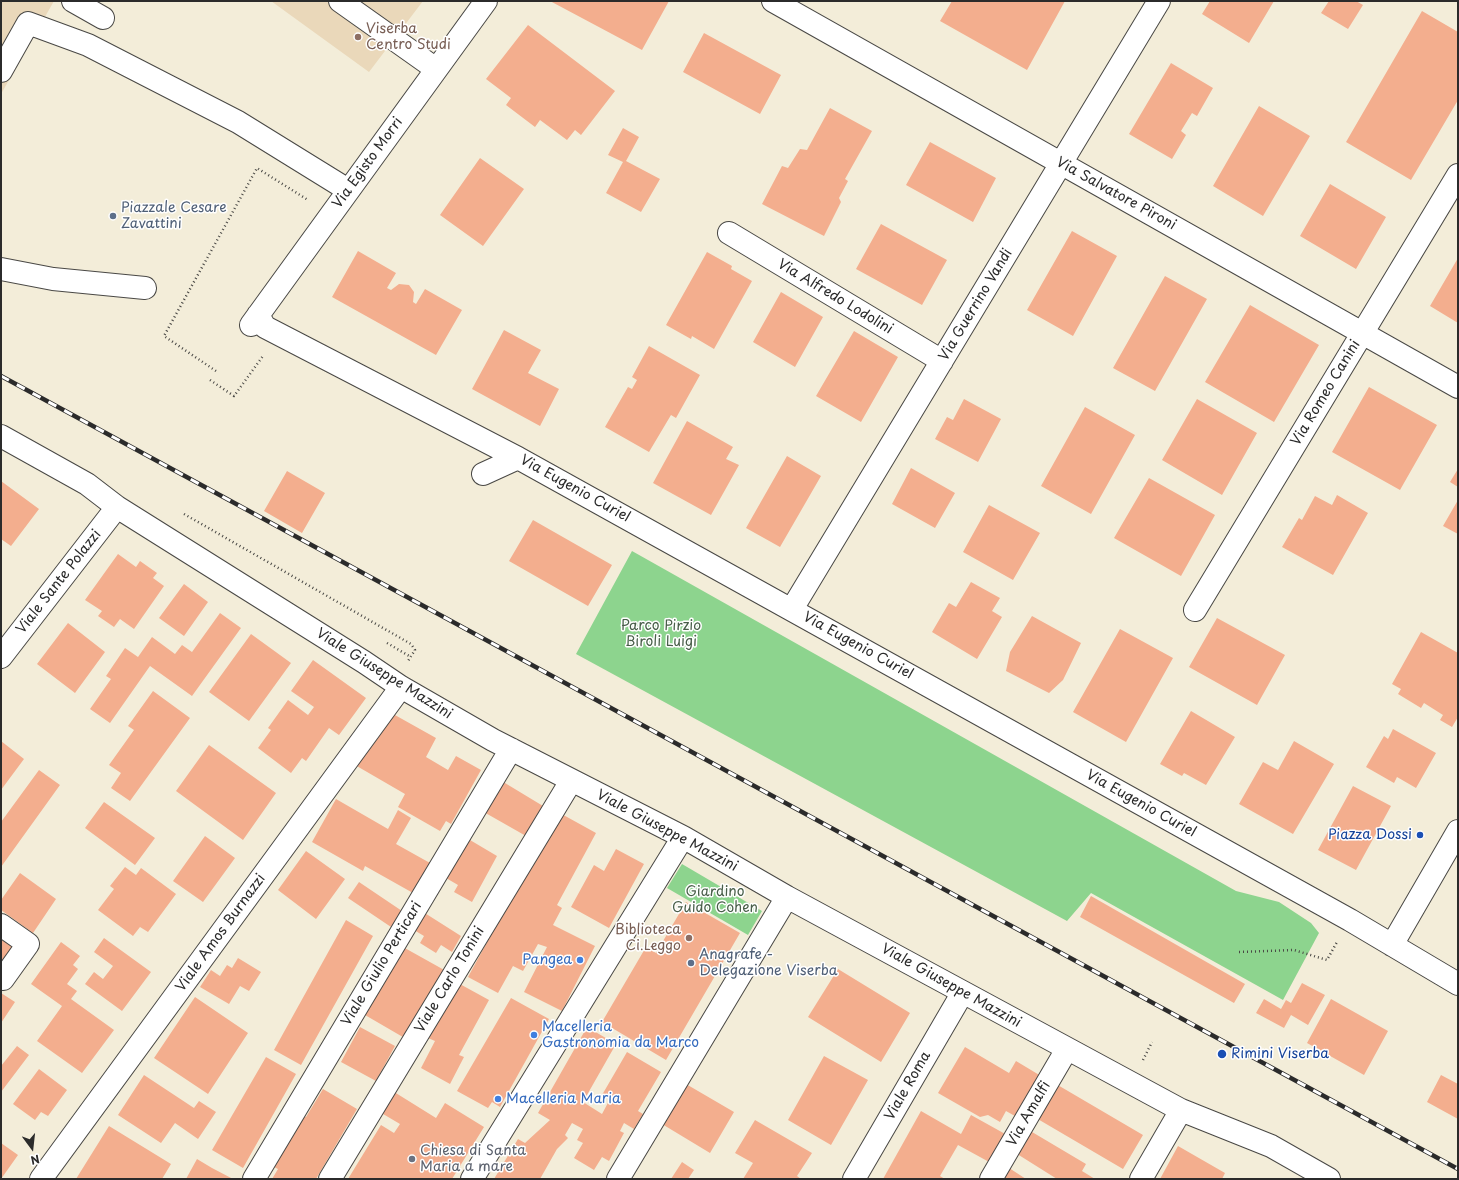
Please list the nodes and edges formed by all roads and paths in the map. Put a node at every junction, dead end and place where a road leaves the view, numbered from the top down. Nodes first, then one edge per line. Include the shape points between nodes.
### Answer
1 (73, 1) edge
2 (340, 1) edge
3 (486, 1) edge
4 (773, 1) edge
5 (1159, 1) edge
6 (104, 18) dead end
7 (436, 69) junction
8 (1, 71) edge
9 (1061, 163) junction
10 (1458, 176) edge
11 (348, 190) junction
12 (310, 201) dead end
13 (729, 233) dead end
14 (1, 269) edge
15 (146, 288) dead end
16 (254, 320) joint
17 (1362, 333) junction
18 (267, 351) dead end
19 (942, 361) junction
20 (216, 371) dead end
21 (210, 380) dead end
22 (1458, 387) edge
23 (1, 436) edge
24 (1, 453) edge
25 (518, 458) junction
26 (483, 474) dead end
27 (87, 484) junction
28 (117, 507) junction
29 (184, 514) dead end
30 (792, 609) junction
31 (1195, 610) dead end
32 (1, 657) edge
33 (396, 684) junction
34 (511, 749) junction
35 (571, 780) junction
36 (1458, 831) edge
37 (683, 837) junction
38 (787, 897) junction
39 (1350, 920) junction
40 (1, 925) edge
41 (1392, 945) junction
42 (1240, 952) dead end
43 (3, 979) dead end
44 (1458, 984) edge
45 (963, 992) junction
46 (1067, 1049) junction
47 (1181, 1110) junction
48 (41, 1179) edge
49 (254, 1179) edge
50 (330, 1179) edge
51 (472, 1179) edge
52 (618, 1179) edge
53 (854, 1179) edge
54 (991, 1179) edge
55 (1141, 1179) edge
56 (1329, 1179) edge

1 - 6 street
2 - 7 street
3 - 7 street, Via Egisto Morri
4 - 9 street, Via Salvatore Pironi
5 - 9 street, Via Guerrino Vandi
7 - 11 street, Via Egisto Morri
8 - 11 street via 28,23 88,45 238,122
9 - 17 street, Via Salvatore Pironi
9 - 19 street, Via Guerrino Vandi
10 - 17 street, Via Romeo Canini
11 - 16 street, Via Egisto Morri
12 - 20 path via 257,168 164,336
13 - 19 street, Via Alfredo Lodolini
14 - 15 street via 53,280
16 - 25 street, Via Eugenio Curiel
17 - 22 street, Via Salvatore Pironi
17 - 31 street, Via Romeo Canini
18 - 21 path via 234,396
19 - 30 street, Via Guerrino Vandi
23 - 27 street, Viale Giuseppe Mazzini
24 - 27 street, Viale Giuseppe Mazzini via 19,462
25 - 26 street
25 - 30 street, Via Eugenio Curiel
27 - 28 street, Viale Giuseppe Mazzini
28 - 32 street, Viale Sante Polazzi
28 - 33 street, Viale Giuseppe Mazzini
29 - 33 path via 410,644 415,650
30 - 39 street, Via Eugenio Curiel
33 - 34 street, Viale Giuseppe Mazzini
33 - 48 street, Viale Amos Burnazzi
34 - 35 street, Viale Giuseppe Mazzini
34 - 49 street, Viale Giulio Perticari
35 - 37 street, Viale Giuseppe Mazzini
35 - 50 street, Viale Carlo Tonini
36 - 41 street
37 - 38 street, Viale Giuseppe Mazzini
37 - 51 street
38 - 45 street, Viale Giuseppe Mazzini
38 - 52 street
39 - 41 street, Via Eugenio Curiel
39 - 42 path via 1327,960 1294,950
40 - 43 street via 28,944
41 - 44 street, Via Eugenio Curiel
45 - 46 street, Viale Giuseppe Mazzini
45 - 53 street, Viale Roma
46 - 47 street, Viale Giuseppe Mazzini
46 - 54 street, Via Amalfi
47 - 55 street
47 - 56 street, Viale Giuseppe Mazzini via 1271,1146

